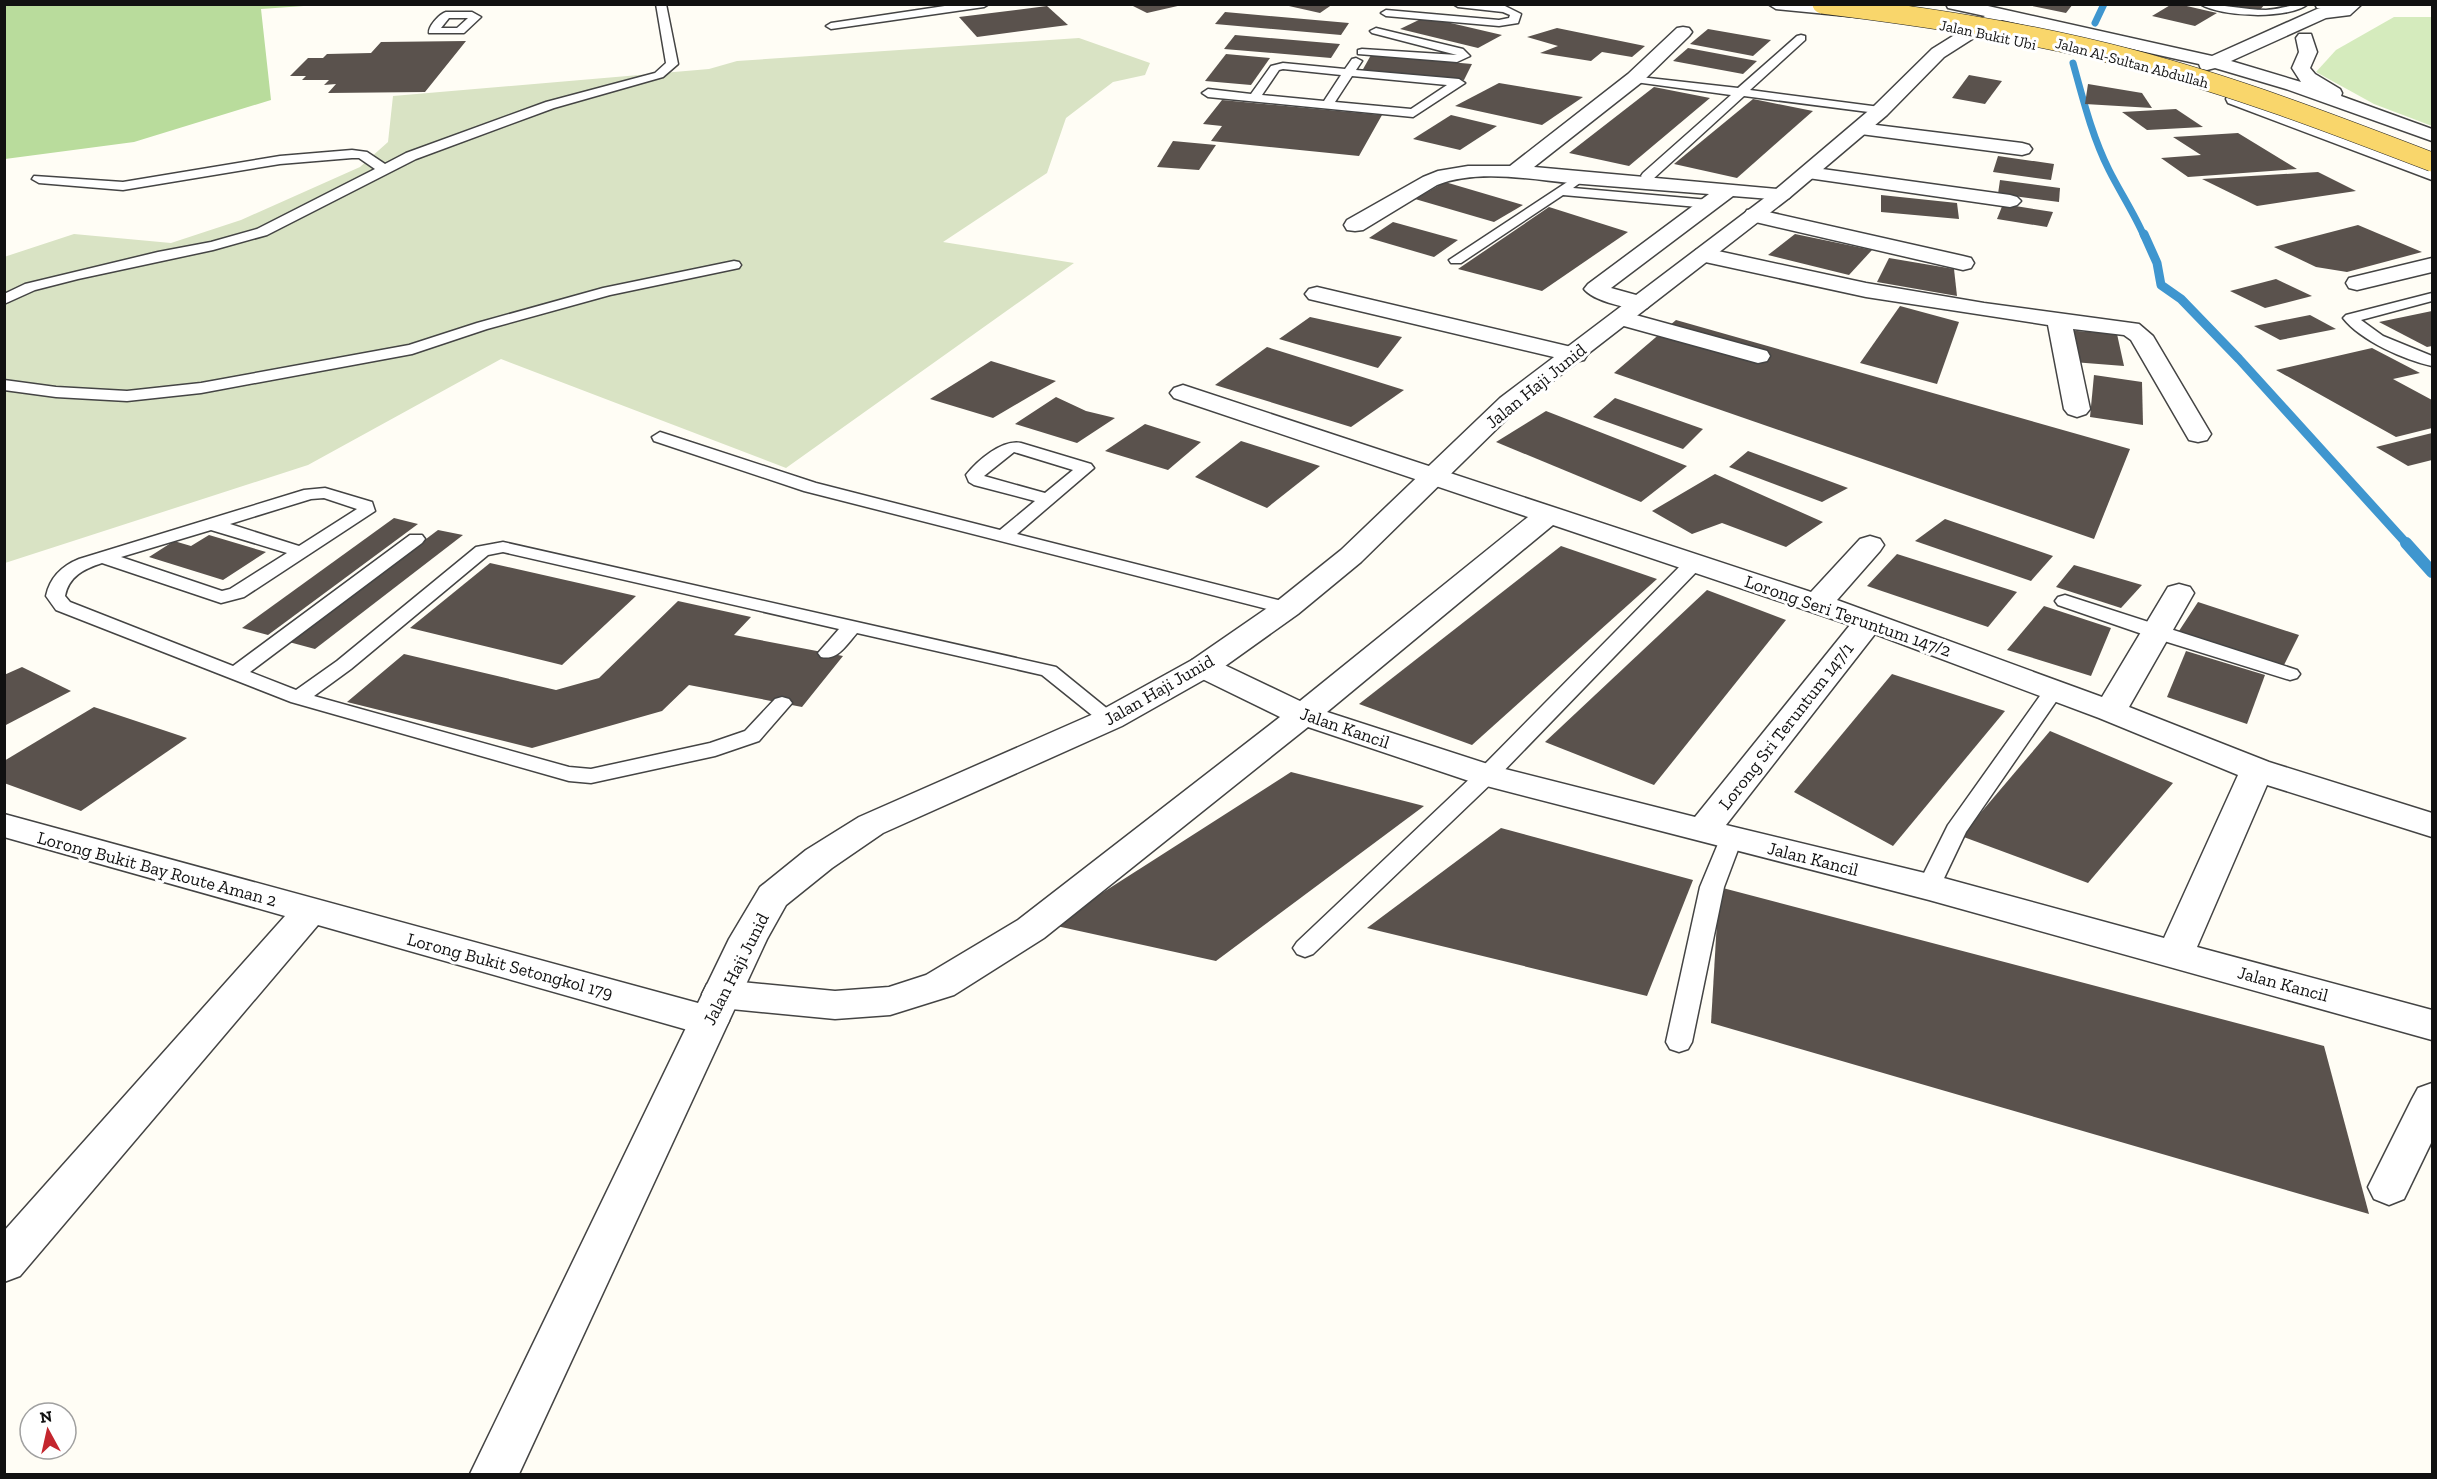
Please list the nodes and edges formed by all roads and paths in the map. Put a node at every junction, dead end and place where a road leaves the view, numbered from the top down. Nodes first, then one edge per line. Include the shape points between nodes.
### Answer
1 (661, 4) edge
2 (984, 4) edge
3 (1458, 4) edge
4 (1776, 4) edge
5 (1822, 4) edge
6 (1924, 4) edge
7 (1954, 4) edge
8 (2205, 4) edge
9 (2303, 4) edge
10 (2323, 4) edge
11 (1389, 9) edge
12 (2348, 9) edge
13 (2000, 14) junction
14 (831, 26) dead end
15 (1971, 30) junction
16 (1376, 31) junction
17 (1683, 32) dead end
18 (2272, 36) junction
19 (1801, 38) dead end
20 (2305, 38) junction
21 (2116, 39) junction
22 (2017, 40) junction
23 (1362, 52) junction
24 (1938, 53) junction
25 (2214, 62) junction
26 (2238, 68) junction
27 (1349, 71) junction
28 (1635, 78) junction
29 (2175, 79) junction
30 (2199, 86) junction
31 (1208, 93) dead end
32 (1740, 93) junction
33 (1254, 98) junction
34 (1327, 105) junction
35 (2363, 108) junction
36 (1870, 120) junction
37 (2433, 135) edge
38 (2433, 143) edge
39 (2022, 149) dead end
40 (2433, 162) edge
41 (382, 169) junction
42 (1515, 172) junction
43 (1808, 172) junction
44 (2433, 174) edge
45 (1648, 176) dead end
46 (1581, 177) junction
47 (39, 179) dead end
48 (1729, 189) junction
49 (1560, 191) junction
50 (1782, 194) junction
51 (2010, 201) dead end
52 (1709, 204) junction
53 (1755, 215) junction
54 (1355, 225) dead end
55 (1704, 255) junction
56 (1456, 260) dead end
57 (1963, 263) dead end
58 (734, 265) dead end
59 (2433, 265) edge
60 (2357, 283) dead end
61 (1317, 294) dead end
62 (2433, 297) edge
63 (4, 300) edge
64 (1630, 311) junction
65 (2059, 320) junction
66 (1575, 355) junction
67 (1758, 356) dead end
68 (2433, 361) edge
69 (4, 385) edge
70 (1183, 393) dead end
71 (2077, 408) dead end
72 (2198, 434) dead end
73 (660, 437) dead end
74 (1434, 476) junction
75 (1047, 499) junction
76 (1547, 516) junction
77 (211, 524) junction
78 (1004, 536) junction
79 (416, 539) dead end
80 (1870, 545) dead end
81 (301, 552) junction
82 (102, 557) junction
83 (1695, 562) junction
84 (2179, 593) dead end
85 (2065, 601) dead end
86 (1818, 604) junction
87 (1287, 608) junction
88 (1869, 621) junction
89 (854, 626) junction
90 (2155, 632) junction
91 (828, 653) dead end
92 (1203, 667) junction
93 (236, 673) junction
94 (2290, 674) dead end
95 (2054, 690) junction
96 (298, 698) junction
97 (782, 703) dead end
98 (2110, 711) junction
99 (1303, 716) junction
100 (1110, 719) junction
101 (2258, 770) junction
102 (1487, 775) junction
103 (2433, 825) edge
104 (10, 832) edge
105 (1717, 835) junction
106 (1929, 887) junction
107 (310, 911) junction
108 (1305, 948) dead end
109 (2175, 954) junction
110 (715, 1007) junction
111 (2433, 1025) edge
112 (1679, 1042) dead end
113 (2433, 1100) edge
114 (2389, 1187) dead end
115 (4, 1263) edge
116 (495, 1474) edge

1 - 41 lane via 672,64 659,75 549,105
2 - 14 lane
3 - 11 lane via 1505,9 1516,14 1514,21 1498,24
4 - 15 street, Jalan Bukit Ubi
5 - 40 main road, Jalan Al-Sultan Abdullah, bridge via 1991,28 2088,49 2250,96
6 - 38 main road, Jalan Al-Sultan Abdullah via 2184,60 2286,90
7 - 13 street, Jalan Bukit Ubi
8 - 9 lane via 2267,14
10 - 12 street
11 - 16 lane
12 - 18 street via 2323,14
12 - 20 street via 2347,20
13 - 15 street, Jalan Haji Junid
13 - 21 street, Jalan Bukit Ubi
15 - 22 street, Jalan Bukit Ubi
15 - 24 street, Jalan Haji Junid
16 - 23 lane
16 - 23 lane via 1458,51 1464,56 1457,60
17 - 28 street
18 - 21 street via 2206,45
18 - 25 street
19 - 32 lane
20 - 26 street
20 - 35 street via 2308,52 2301,68 2307,78
21 - 25 street, Jalan Bukit Ubi
22 - 24 street via 1978,41
22 - 29 street, Jalan Bukit Ubi
23 - 27 lane
24 - 36 street, Jalan Haji Junid
25 - 26 street, Jalan Bukit Ubi
25 - 29 street
26 - 30 street
26 - 35 street, Jalan Bukit Ubi
27 - 33 lane via 1282,66 1275,68
27 - 34 lane
27 - 34 lane via 1459,83 1413,113
28 - 32 lane
28 - 42 street
29 - 30 street, Jalan Bukit Ubi
30 - 44 street, Jalan Bukit Ubi
31 - 33 lane
32 - 36 lane
32 - 45 lane
33 - 34 lane
35 - 37 street, Jalan Bukit Ubi
36 - 39 street
36 - 43 street, Jalan Haji Junid
41 - 47 lane via 362,155 341,154 123,186
41 - 63 lane via 262,232 75,275 30,287
42 - 46 street
42 - 54 street via 1445,175
43 - 50 street, Jalan Haji Junid
43 - 51 street
46 - 48 street
46 - 49 lane
48 - 50 street
48 - 52 street
49 - 52 lane
49 - 56 lane
50 - 53 street, Jalan Haji Junid
52 - 64 street via 1596,289
53 - 55 street, Jalan Haji Junid
53 - 57 street
55 - 64 street, Jalan Haji Junid
55 - 65 street via 1866,290
58 - 69 lane via 608,291 412,349 201,388 127,396
59 - 60 street
61 - 66 street
62 - 68 lane via 2352,318 2358,327 2374,336
64 - 66 street, Jalan Haji Junid
64 - 67 street
65 - 71 street
65 - 72 street via 2138,332
66 - 74 street, Jalan Haji Junid via 1509,403
70 - 74 street, Lorong Seri Teruntum 147/2
73 - 78 lane via 810,487
74 - 76 street, Lorong Seri Teruntum 147/2
74 - 87 street, Jalan Haji Junid via 1351,556
75 - 75 lane via 1084,467 1011,447 975,475 980,482
75 - 78 lane
76 - 83 street, Lorong Seri Teruntum 147/2
76 - 99 street, Lorong Bukit Setongkol 179
77 - 81 lane
77 - 81 lane via 317,493 366,506 366,511
77 - 82 lane
78 - 87 lane
79 - 93 lane
80 - 86 street
81 - 82 lane via 237,593 221,597
82 - 93 lane via 64,574 55,596 63,606
83 - 86 street, Lorong Seri Teruntum 147/2
83 - 102 lane
84 - 90 street
85 - 90 lane
86 - 88 street, Lorong Seri Teruntum 147/2
87 - 92 street, Jalan Haji Junid
88 - 95 street, Lorong Seri Teruntum 147/2
88 - 105 street, Lorong Sri Teruntum 147/1
89 - 91 lane
89 - 96 lane via 493,547 482,550 344,665
89 - 100 lane via 1049,671
90 - 94 lane
90 - 98 street
92 - 99 street, Jalan Kancil
92 - 100 street, Jalan Haji Junid
93 - 96 lane
95 - 98 street, Lorong Seri Teruntum 147/2
95 - 106 lane via 1956,830
96 - 97 lane via 569,774 591,776 716,749 752,736
98 - 101 street, Lorong Seri Teruntum 147/2
99 - 102 street, Jalan Kancil
99 - 110 street, Lorong Bukit Setongkol 179 via 1031,929 940,985 890,1001
100 - 110 street, Jalan Haji Junid via 871,825 819,858 774,896
101 - 103 street, Lorong Seri Teruntum 147/2
101 - 109 street
102 - 105 street, Jalan Kancil
102 - 108 lane
104 - 107 street, Lorong Bukit Bay Route Aman 2
105 - 106 street, Jalan Kancil
105 - 112 lane via 1712,887
106 - 109 street, Jalan Kancil
107 - 110 street, Lorong Bukit Setongkol 179
107 - 115 street
109 - 111 street, Jalan Kancil
110 - 116 street, Jalan Haji Junid
113 - 114 street

